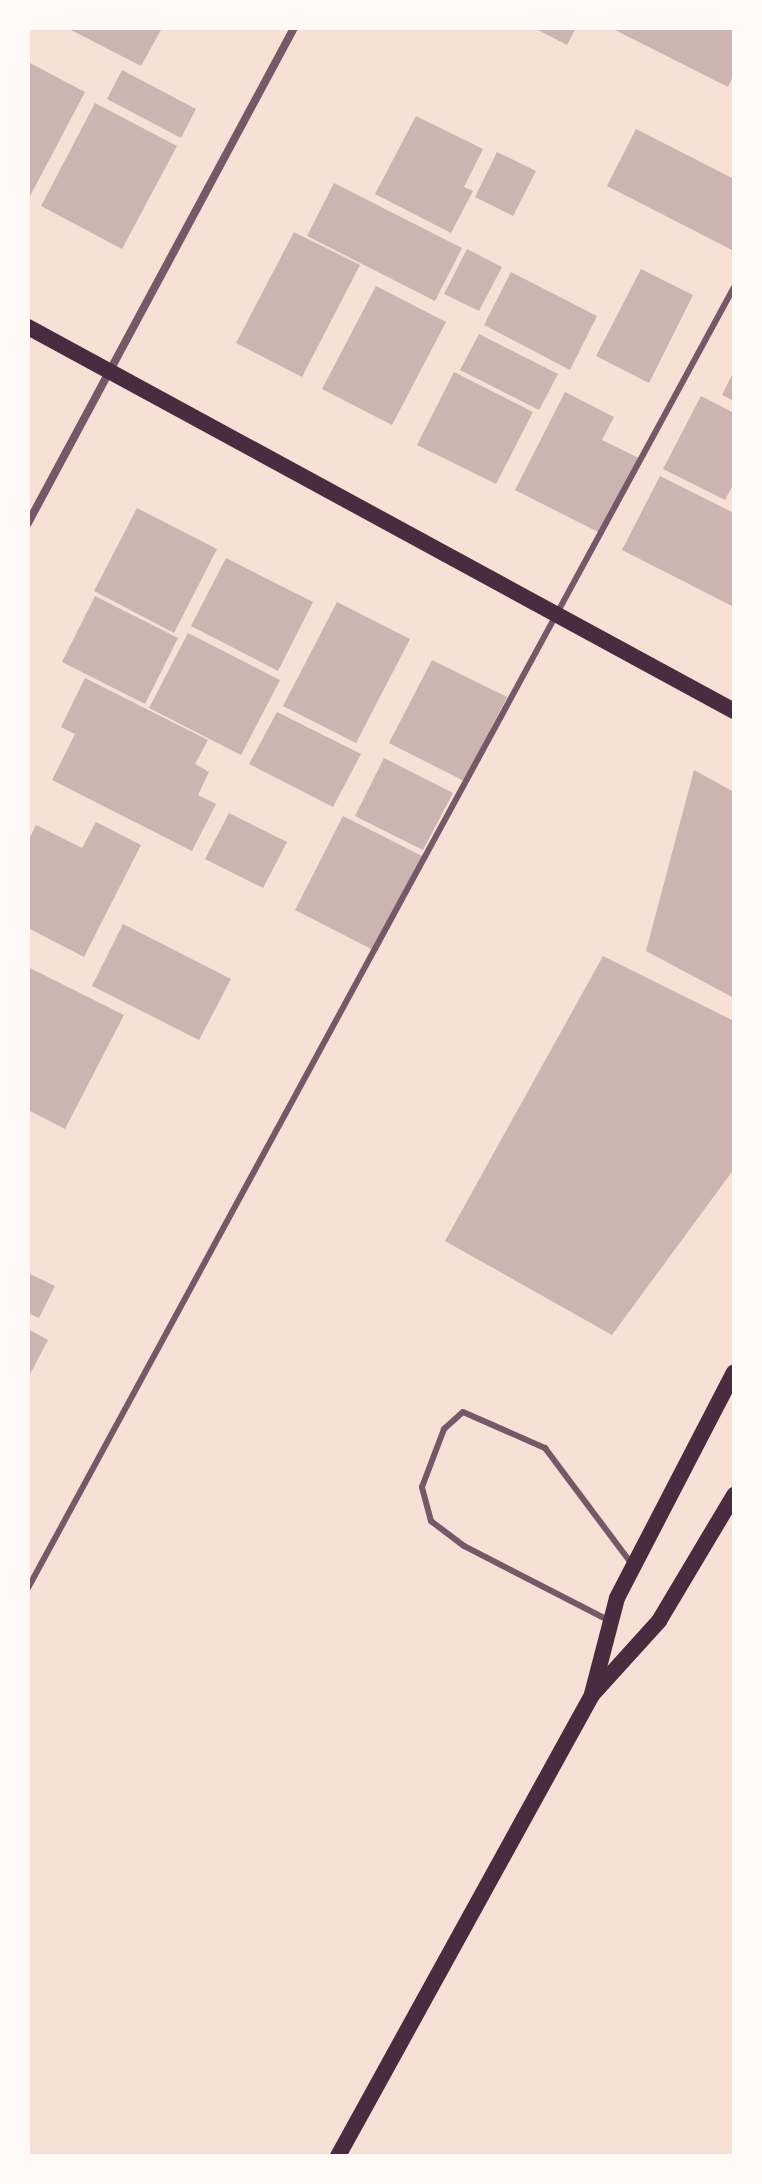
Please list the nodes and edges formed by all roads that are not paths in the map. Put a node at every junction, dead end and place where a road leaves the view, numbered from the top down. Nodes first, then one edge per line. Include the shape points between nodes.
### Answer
1 (294, 28) edge
2 (734, 287) edge
3 (28, 327) edge
4 (109, 372) junction
5 (28, 523) edge
6 (558, 619) junction
7 (734, 711) edge
8 (734, 1372) edge
9 (734, 1495) edge
10 (633, 1566) junction
11 (28, 1588) edge
12 (608, 1620) junction
13 (592, 1695) junction
14 (338, 2156) edge

1 - 4 street
2 - 6 lane
3 - 4 main road
4 - 5 street
4 - 6 main road
6 - 7 main road
6 - 11 lane
8 - 10 main road
9 - 13 main road via 659,1621
10 - 12 main road
10 - 12 lane via 545,1448 463,1412 444,1429 422,1487 431,1521 464,1546
12 - 13 main road
13 - 14 main road

